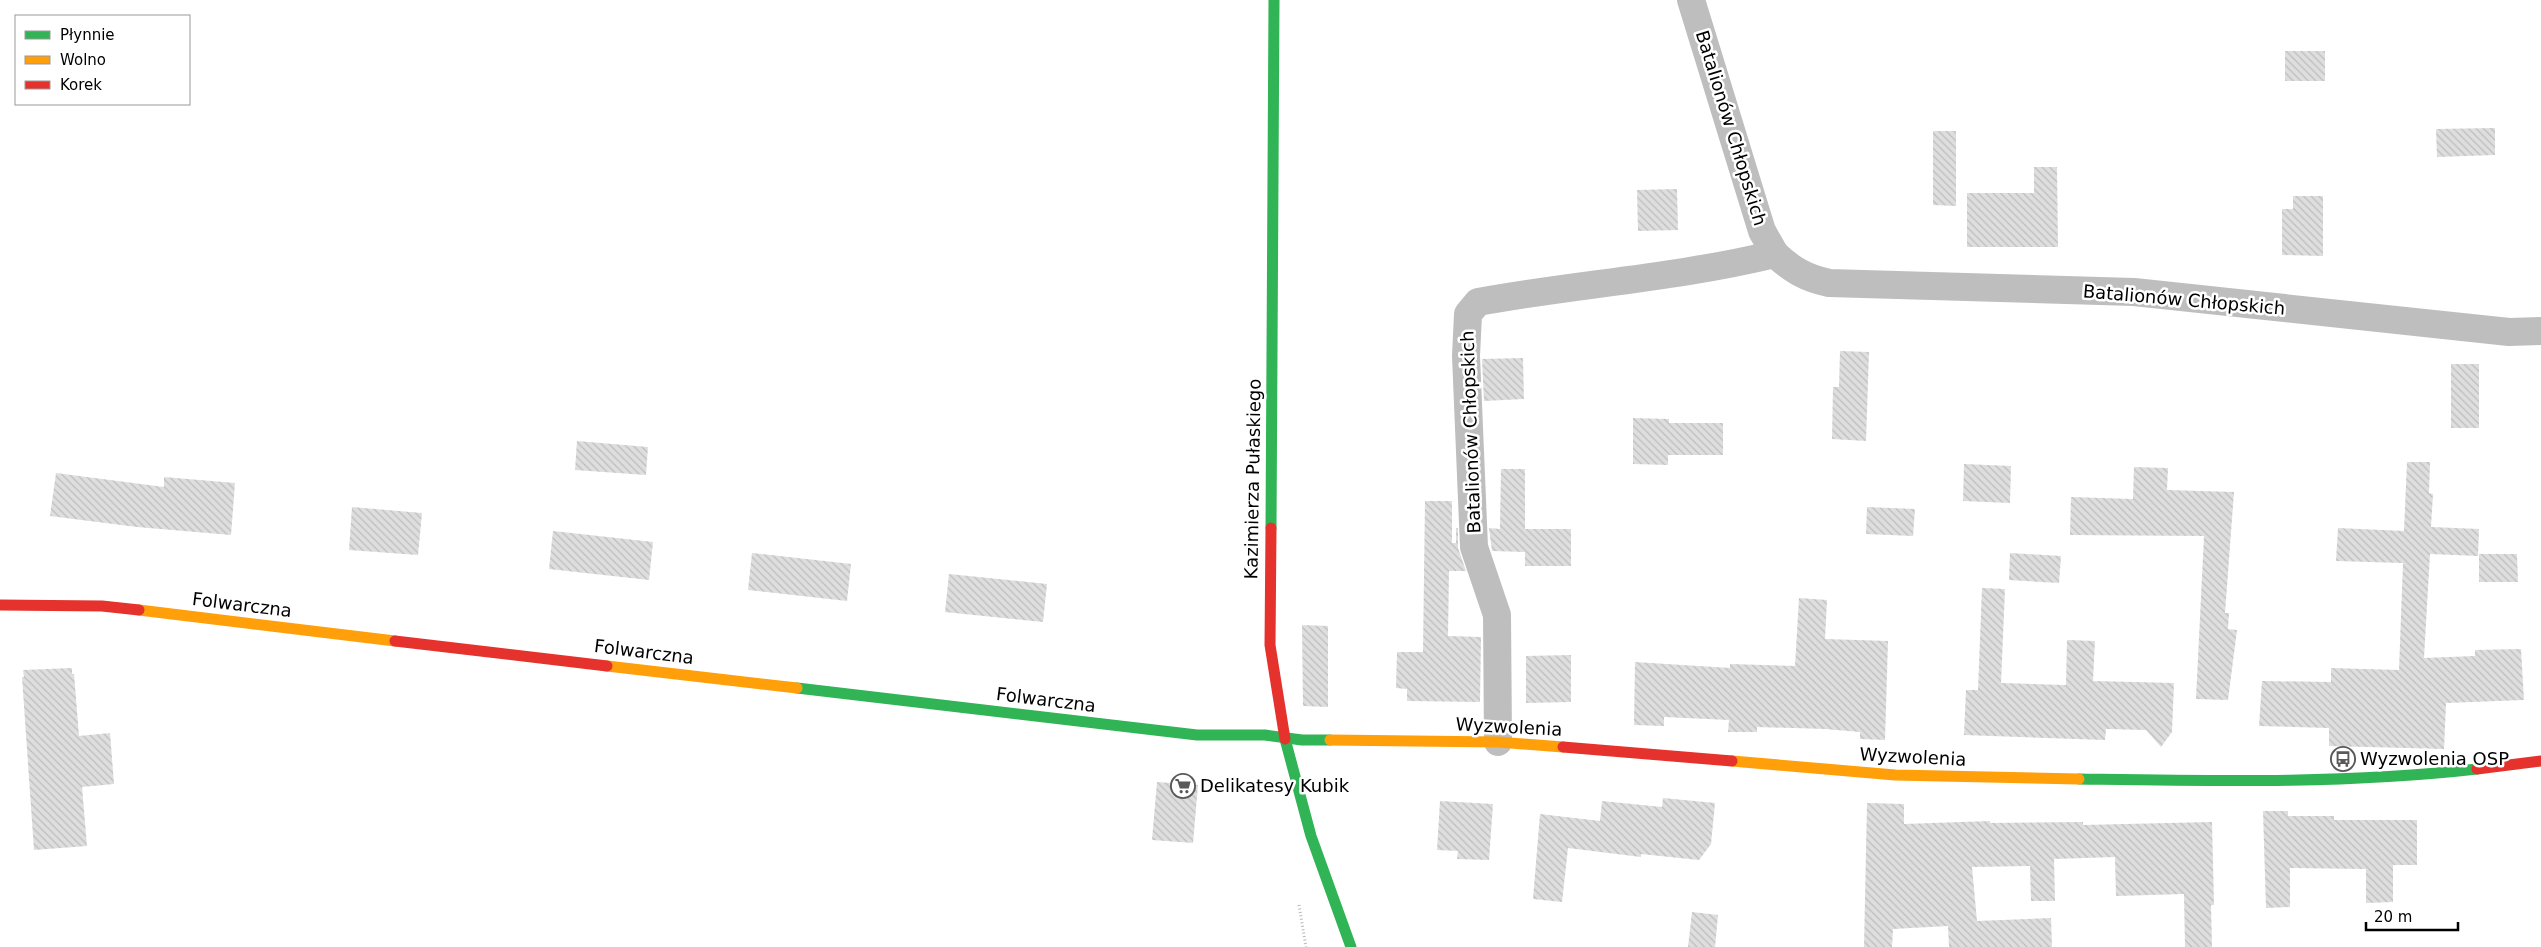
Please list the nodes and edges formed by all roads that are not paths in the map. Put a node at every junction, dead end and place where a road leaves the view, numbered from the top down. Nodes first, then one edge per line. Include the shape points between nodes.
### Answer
1 (1274, 0) edge
2 (1690, 0) edge
3 (1774, 254) junction
4 (2541, 332) edge
5 (0, 605) edge
6 (1283, 739) junction
7 (1498, 742) junction
8 (2541, 760) edge
9 (1351, 947) edge

1 - 6 street, Kazimierza Pułaskiego via 1269,568 1270,645
2 - 3 street, Batalionów Chłopskich via 1762,231
3 - 4 street, Batalionów Chłopskich via 1807,279 1829,283 2134,292 2510,332
3 - 7 street, Batalionów Chłopskich via 1722,267 1546,289 1478,302 1468,314 1466,356 1474,547 1497,614
5 - 6 street, Folwarczna via 102,606 1197,735 1265,735
6 - 7 street, Wyzwolenia
6 - 9 street, Kazimierza Pułaskiego via 1318,861
7 - 8 street, Wyzwolenia via 1895,775 2236,782 2345,780 2468,770

